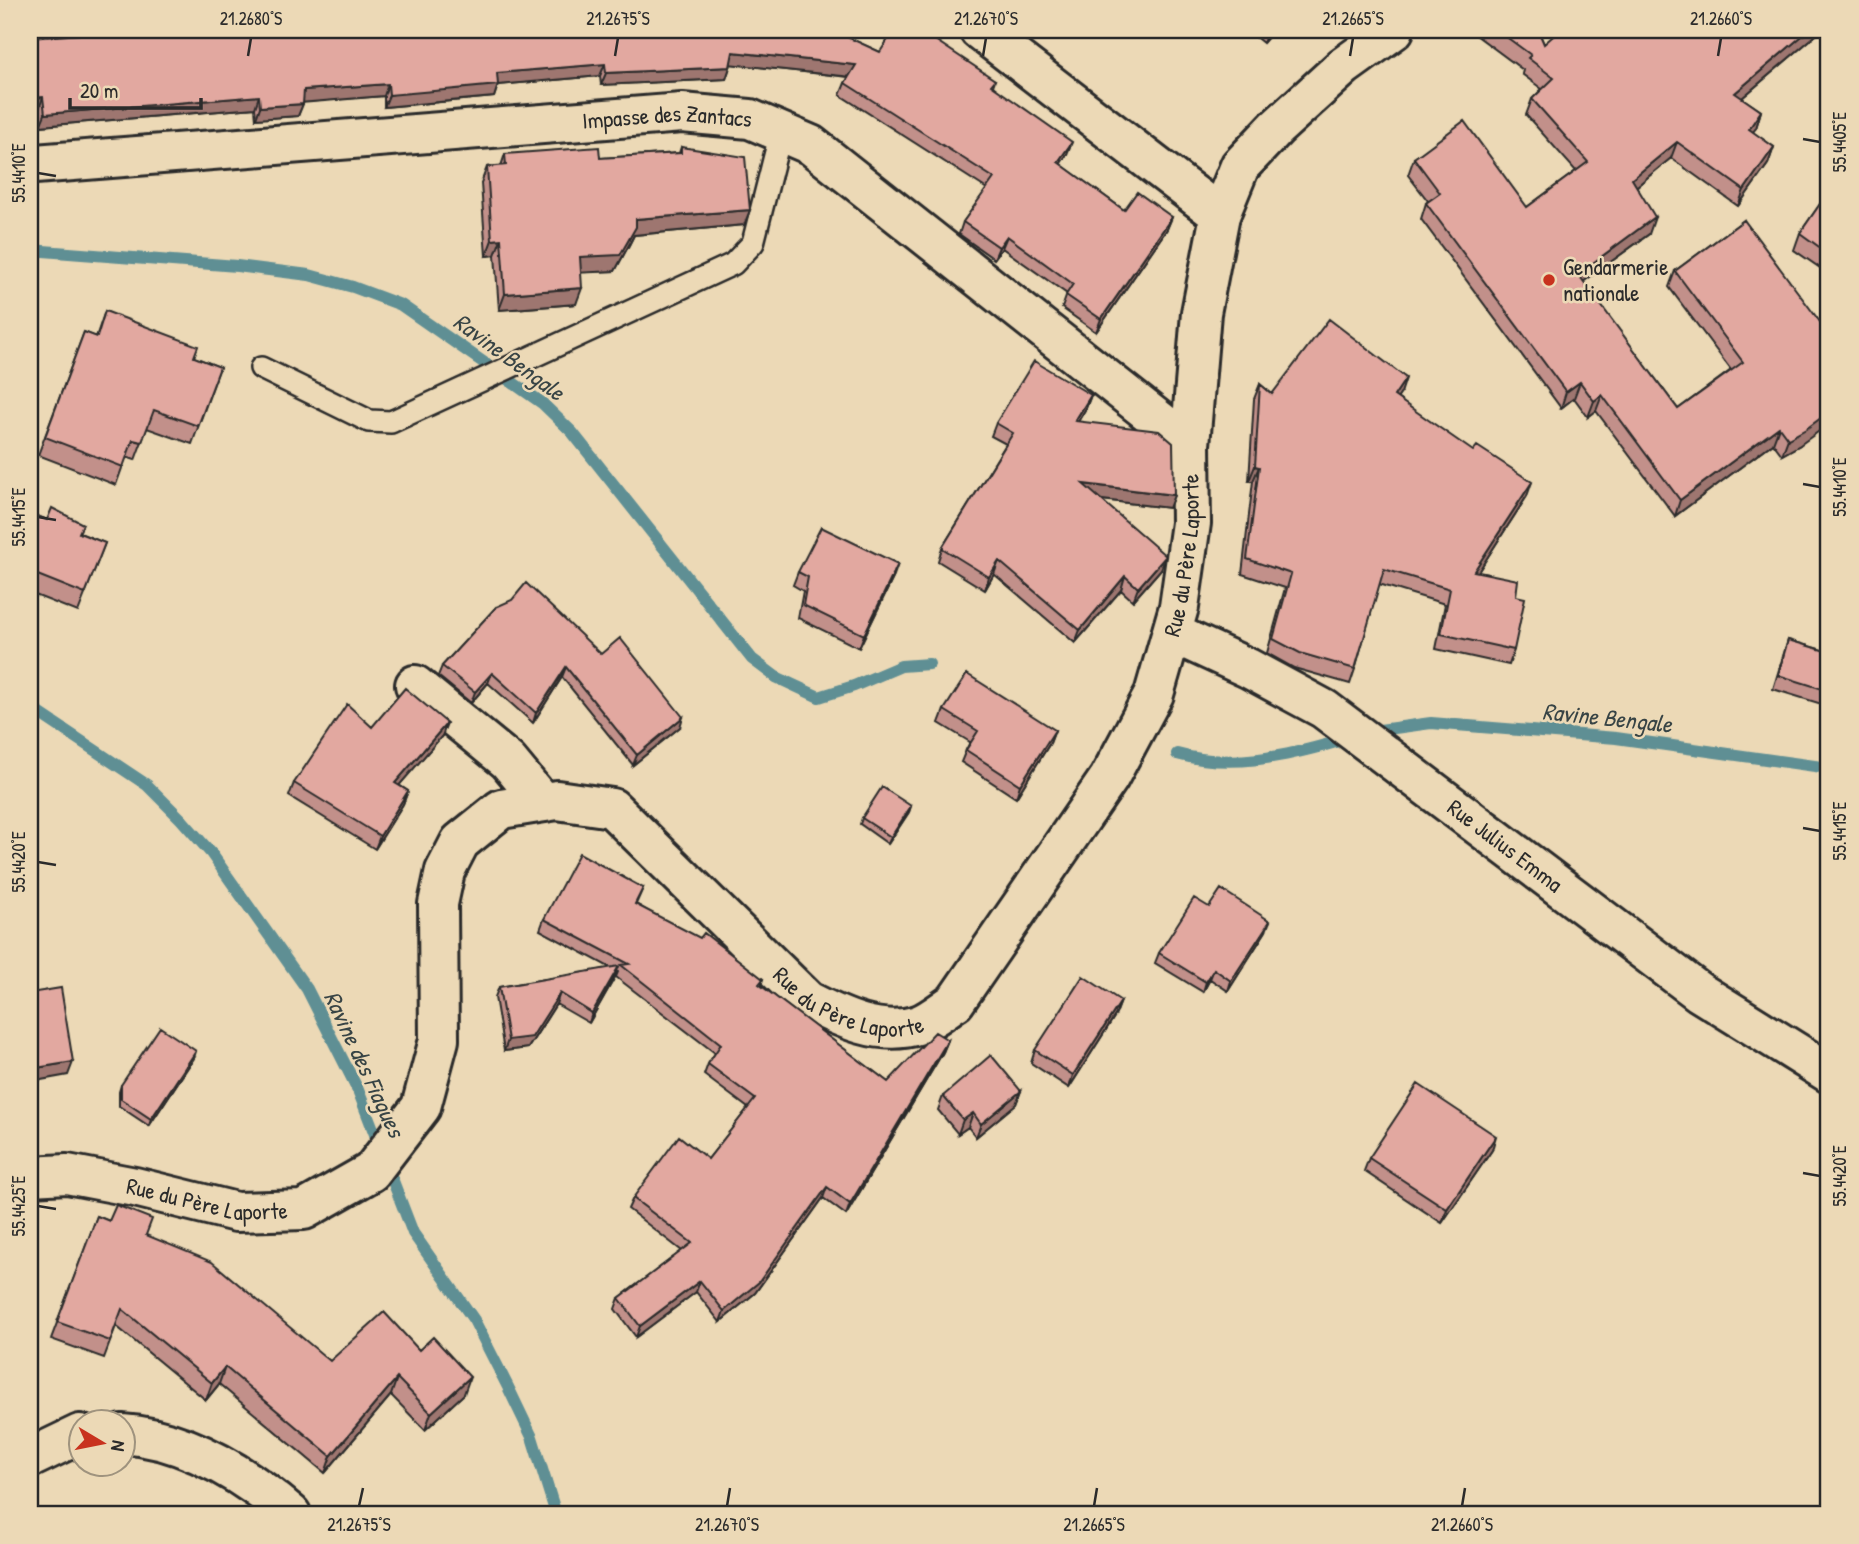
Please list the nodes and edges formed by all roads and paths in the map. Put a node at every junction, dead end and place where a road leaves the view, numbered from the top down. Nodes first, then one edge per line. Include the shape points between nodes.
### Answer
1 (979, 30) edge
2 (1394, 30) edge
3 (781, 132) junction
4 (35, 164) dead end
5 (1220, 215) junction
6 (261, 368) dead end
7 (1190, 445) junction
8 (1172, 633) junction
9 (415, 685) dead end
10 (542, 802) junction
11 (1829, 1073) edge
12 (30, 1176) edge
13 (136, 1436) edge
14 (66, 1441) edge
15 (30, 1458) edge
16 (291, 1514) edge

1 - 5 street
2 - 5 street, Rue du Père Laporte via 1344,66 1240,166
3 - 4 street, Impasse des Zantacs via 750,119 682,113
3 - 6 lane via 753,243 744,256 485,380 391,422 380,422 369,421
3 - 7 street, Impasse des Zantacs via 811,145
5 - 7 street, Rue du Père Laporte via 1201,313
7 - 8 street, Rue du Père Laporte via 1191,523
8 - 10 street, Rue du Père Laporte via 1154,694 1110,778 955,1002 918,1025 882,1028 845,1020 808,1002 612,808
8 - 11 street, Rue Julius Emma via 1324,709 1699,992
9 - 10 street via 508,761
10 - 12 street, Rue du Père Laporte via 501,809 460,842 445,871 438,904 439,1040 421,1107 371,1172 304,1209 236,1212 135,1186 66,1174
13 - 16 street via 200,1452
14 - 15 street

